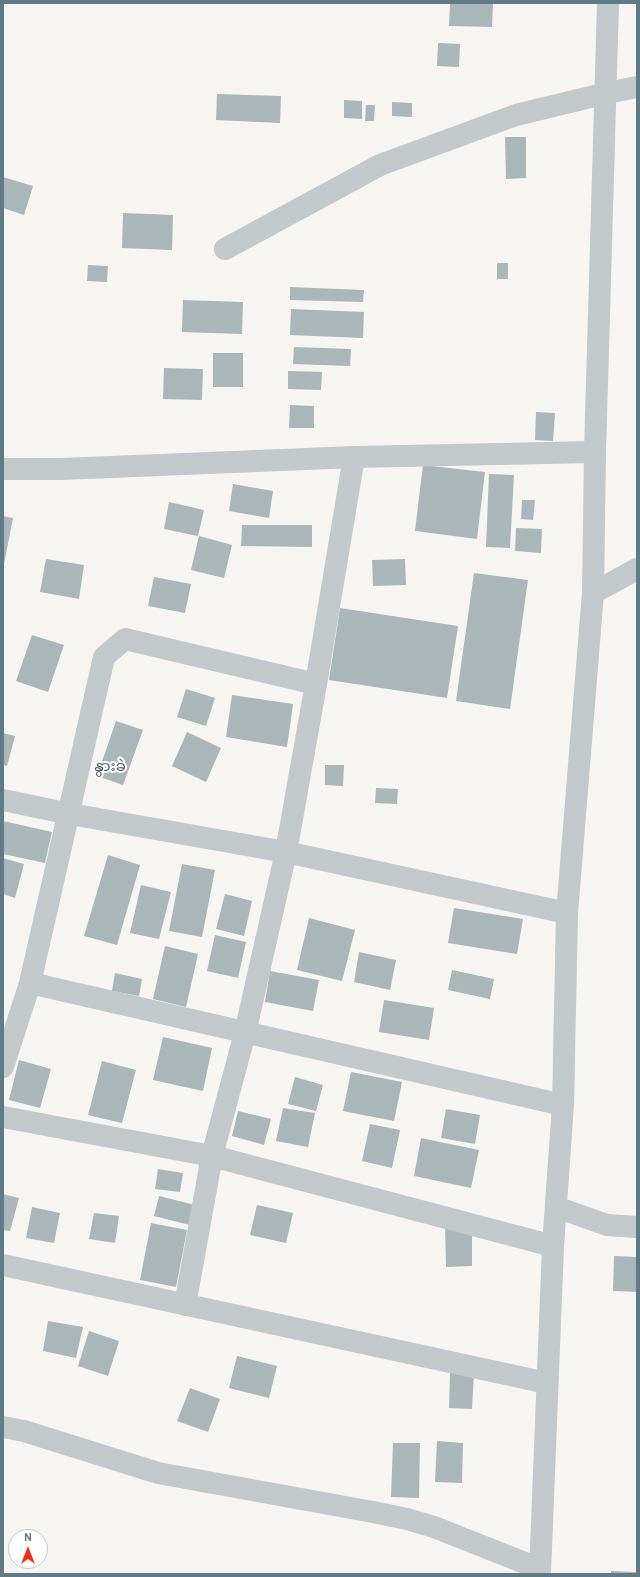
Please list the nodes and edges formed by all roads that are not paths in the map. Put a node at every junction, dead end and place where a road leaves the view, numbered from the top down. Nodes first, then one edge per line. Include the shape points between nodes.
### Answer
1 (608, 3) edge
2 (637, 87) edge
3 (607, 93) junction
4 (225, 249) dead end
5 (595, 452) junction
6 (354, 457) junction
7 (3, 469) edge
8 (637, 569) edge
9 (593, 593) junction
10 (316, 684) junction
11 (3, 800) edge
12 (70, 814) junction
13 (286, 852) junction
14 (566, 913) junction
15 (30, 983) junction
16 (245, 1033) junction
17 (3, 1067) edge
18 (563, 1105) junction
19 (3, 1117) edge
20 (212, 1156) junction
21 (556, 1207) junction
22 (637, 1227) edge
23 (553, 1246) junction
24 (3, 1265) edge
25 (185, 1305) junction
26 (547, 1383) junction
27 (3, 1427) edge
28 (540, 1572) edge

1 - 3 street
2 - 3 street
3 - 4 street via 516,115 380,165
3 - 5 street
5 - 6 street
5 - 9 street
6 - 7 street via 62,469
6 - 10 street
8 - 9 street
9 - 14 street
10 - 12 street via 125,639 104,657
10 - 13 street
11 - 12 street
12 - 13 street
12 - 15 street
13 - 14 street
13 - 16 street
14 - 18 street
15 - 16 street
15 - 17 street
16 - 18 street
16 - 20 street
18 - 21 street
19 - 20 street
20 - 23 street
20 - 25 street
21 - 22 street via 607,1224
21 - 23 street
23 - 26 street
24 - 25 street
25 - 26 street
26 - 28 street
27 - 28 street via 24,1431 158,1473 373,1512 434,1527

